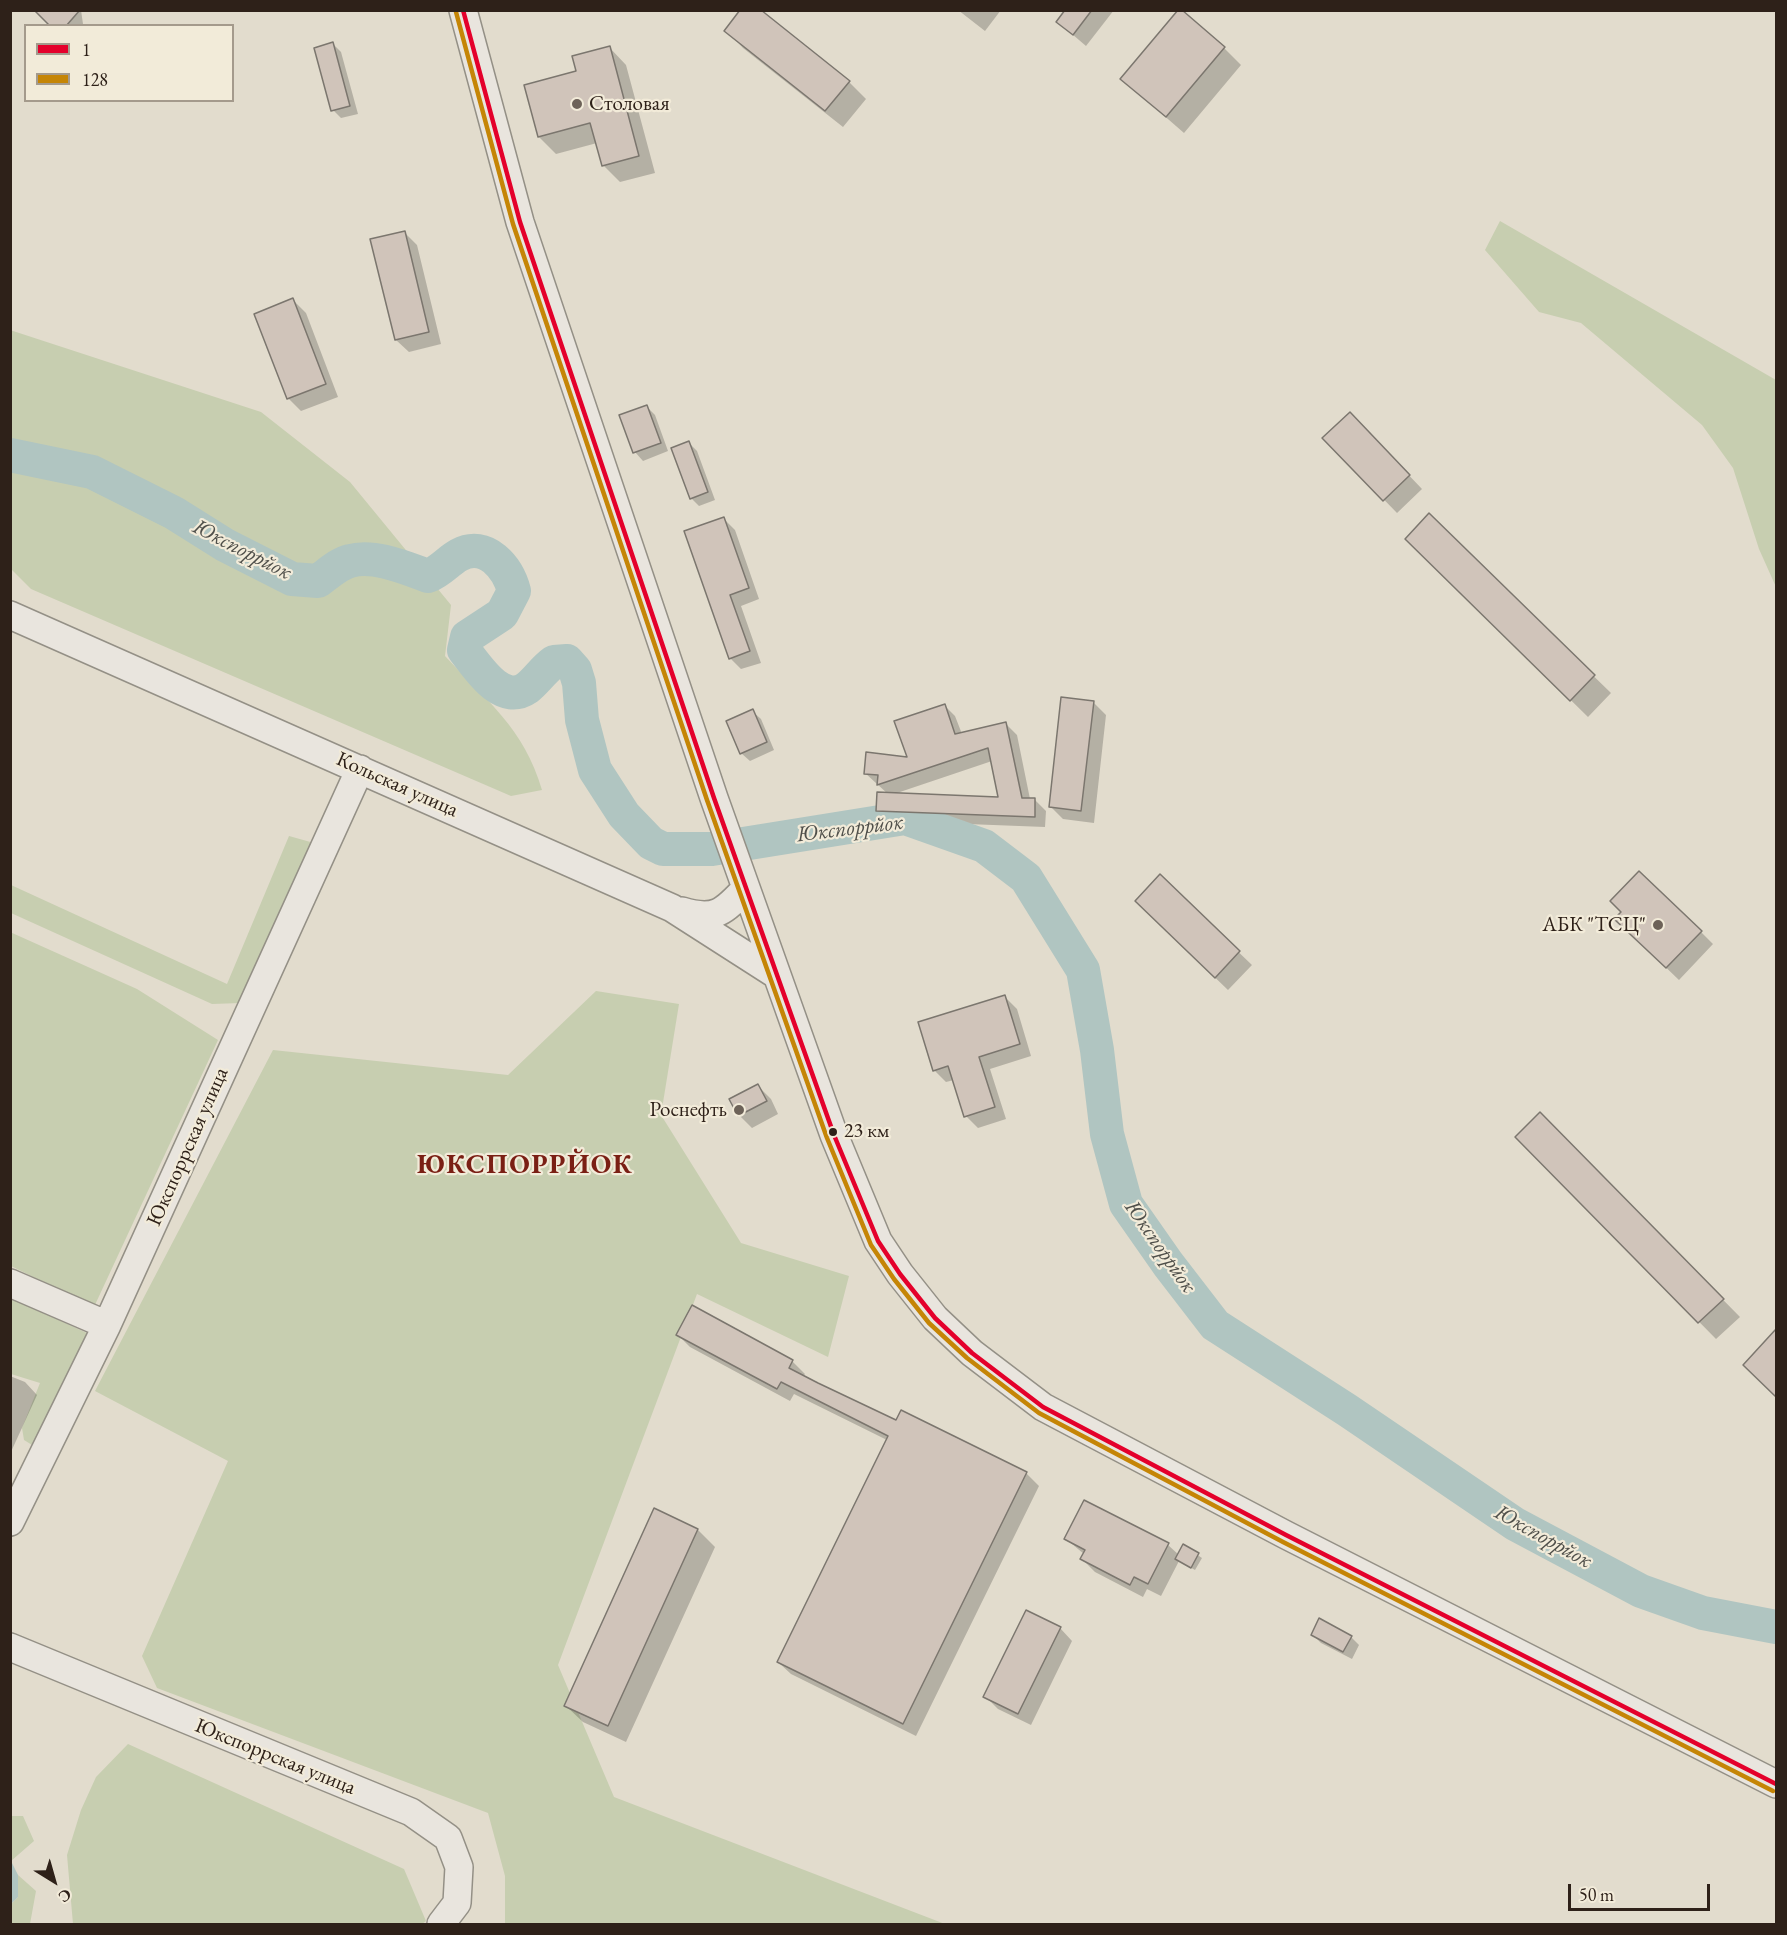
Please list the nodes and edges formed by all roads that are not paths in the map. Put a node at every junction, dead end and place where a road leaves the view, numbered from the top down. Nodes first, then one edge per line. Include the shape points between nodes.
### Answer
1 (463, 10) edge
2 (10, 615) edge
3 (360, 769) junction
4 (743, 879) junction
5 (672, 908) junction
6 (775, 974) junction
7 (10, 1283) edge
8 (107, 1325) junction
9 (10, 1522) edge
10 (10, 1647) edge
11 (1776, 1784) edge
12 (441, 1924) edge

1 - 4 street via 520,222
2 - 3 street, Кольская улица
3 - 5 street, Кольская улица
3 - 8 street, Юкспоррская улица
4 - 5 street via 729,906 714,915 700,917
4 - 6 street
5 - 6 street, Кольская улица
6 - 11 street via 878,1241 935,1318 972,1353 1043,1407
7 - 8 street
8 - 9 street, Юкспоррская улица
10 - 12 street, Юкспоррская улица via 411,1812 448,1838 459,1867 457,1903

